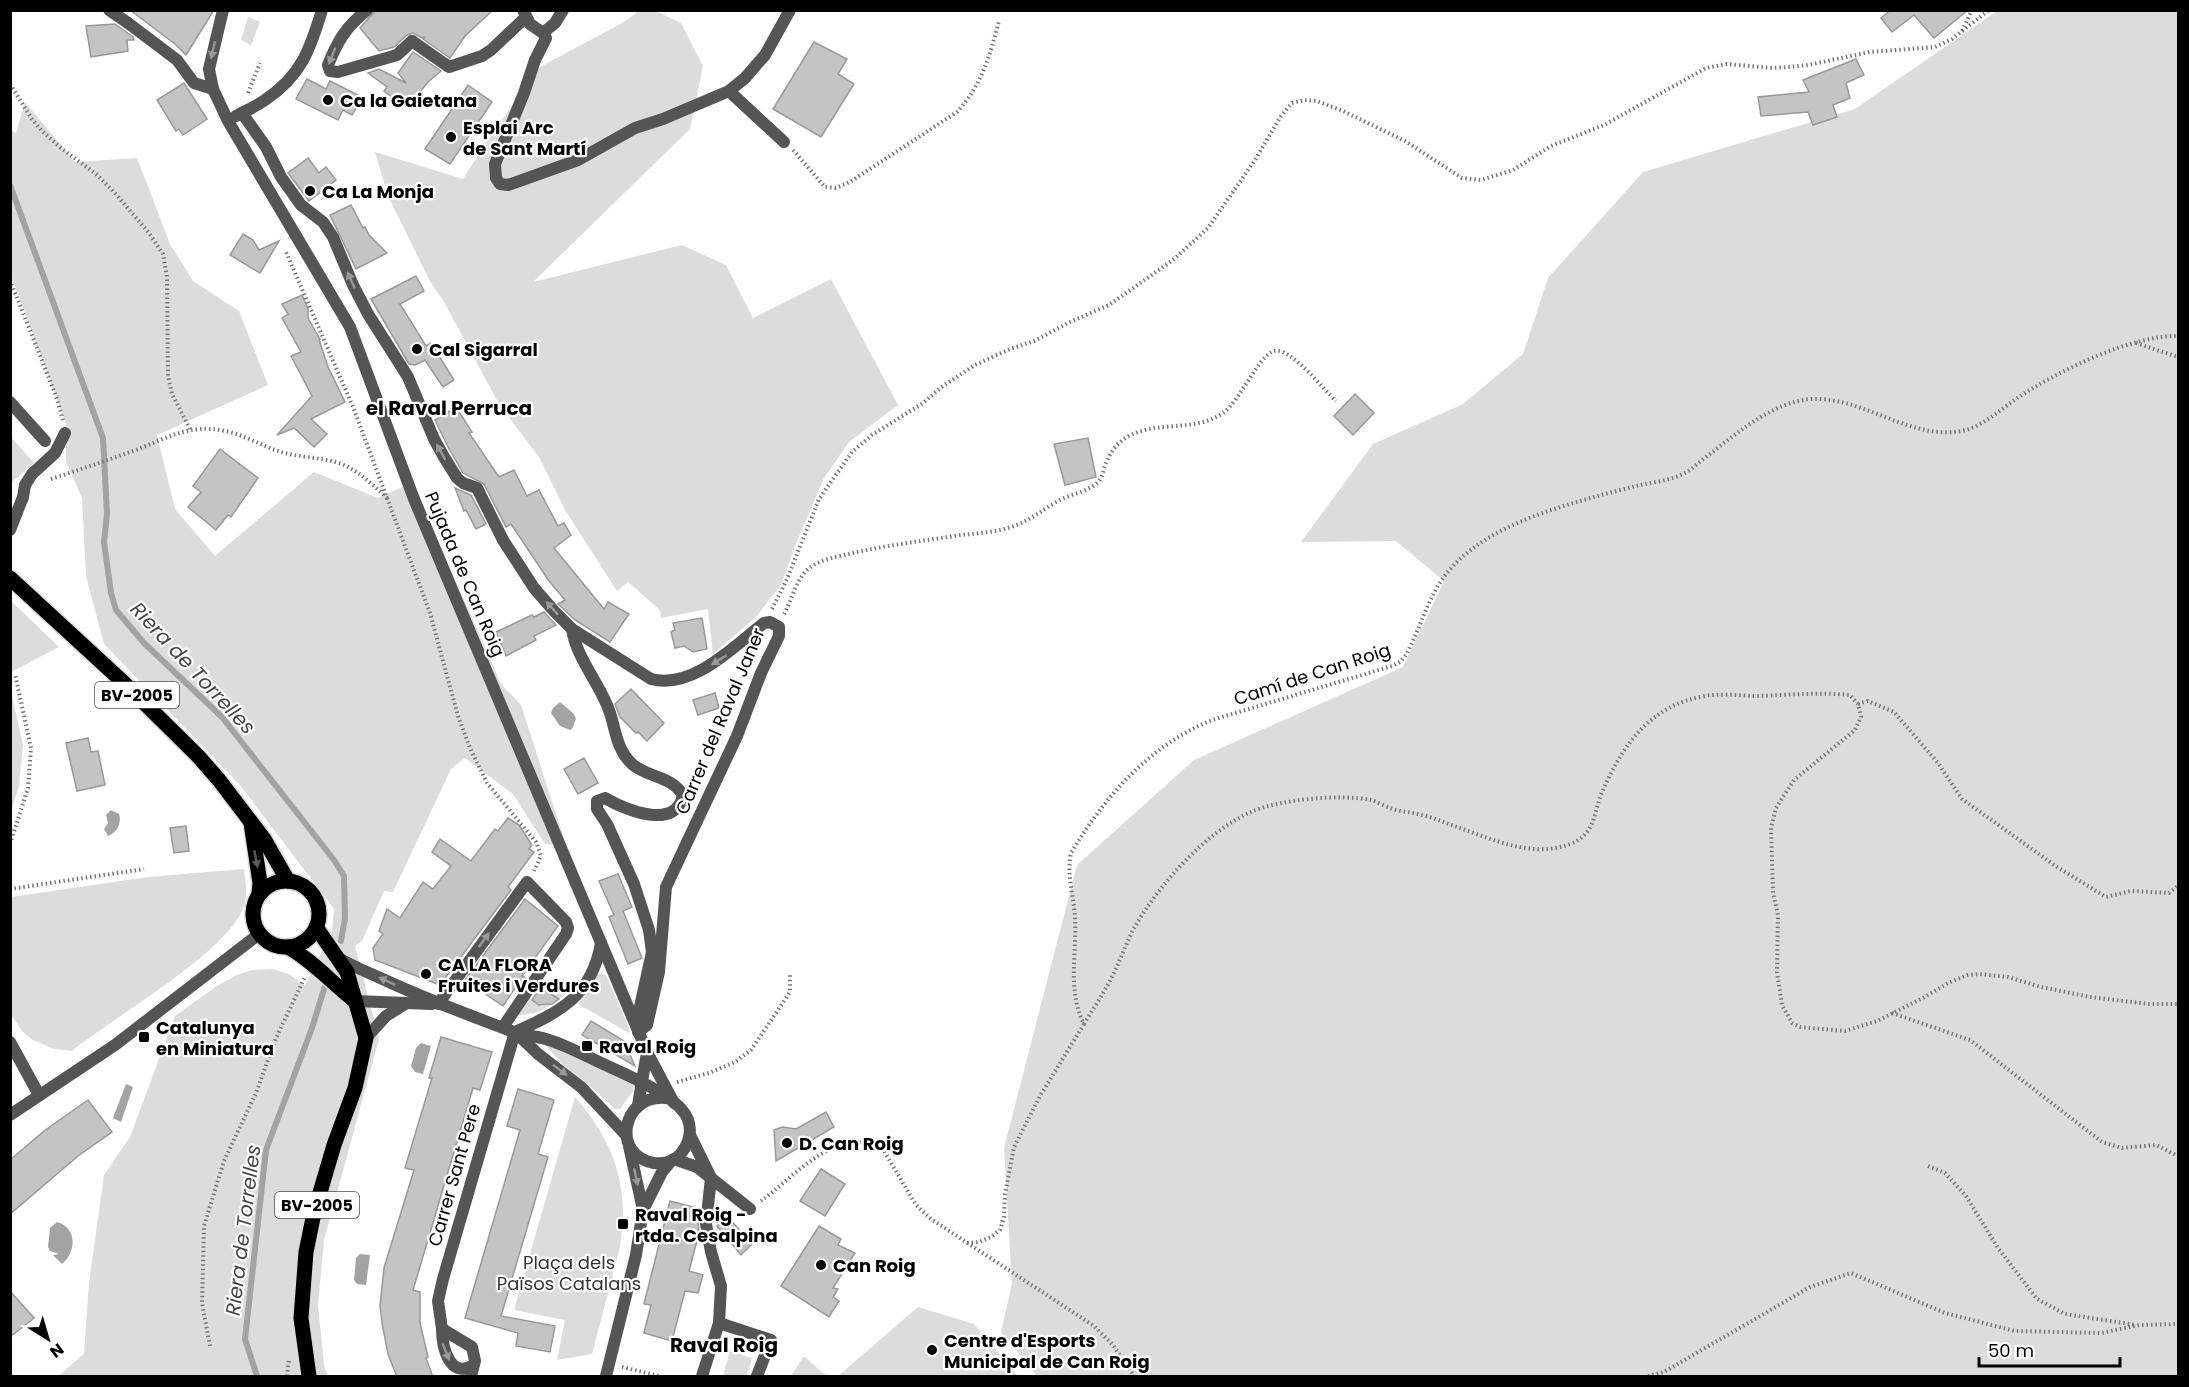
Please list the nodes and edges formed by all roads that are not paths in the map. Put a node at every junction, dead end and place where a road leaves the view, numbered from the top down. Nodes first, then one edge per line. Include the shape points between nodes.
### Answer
1 (109, 10) edge
2 (223, 10) edge
3 (322, 10) edge
4 (367, 10) edge
5 (563, 10) edge
6 (790, 10) edge
7 (525, 14) edge
8 (543, 33) junction
9 (213, 89) junction
10 (729, 91) junction
11 (242, 113) junction
12 (228, 121) junction
13 (784, 141) road end
14 (10, 402) edge
15 (65, 433) road end
16 (45, 441) dead end
17 (10, 530) edge
18 (10, 578) edge
19 (572, 629) junction
20 (251, 823) junction
21 (288, 880) junction
22 (259, 894) junction
23 (316, 927) junction
24 (259, 934) junction
25 (601, 942) junction
26 (288, 947) junction
27 (336, 956) junction
28 (355, 1001) junction
29 (406, 1003) junction
30 (438, 1004) junction
31 (502, 1027) junction
32 (637, 1028) junction
33 (515, 1032) junction
34 (366, 1038) junction
35 (10, 1042) edge
36 (647, 1052) junction
37 (642, 1083) junction
38 (39, 1095) junction
39 (670, 1101) junction
40 (638, 1105) junction
41 (10, 1115) edge
42 (690, 1135) junction
43 (628, 1140) junction
44 (673, 1160) junction
45 (711, 1178) junction
46 (746, 1206) road end
47 (643, 1210) junction
48 (718, 1323) junction
49 (442, 1329) junction
50 (472, 1371) edge
51 (309, 1377) edge
52 (606, 1377) edge
53 (702, 1377) edge
54 (757, 1377) edge

1 - 9 street via 177,60 194,84
2 -> 9 street via 209,69
3 - 11 street via 312,44 292,77 263,102
4 -> 7 street via 343,33 328,65 330,71 397,55 412,41 449,67 491,50
5 - 8 street
6 - 10 street via 765,55
7 - 8 street via 530,24
8 - 10 street via 544,44 495,164 500,184 518,183 578,160 635,128
9 - 12 street, Pujada de Can Roig
10 - 13 street
11 - 12 street
19 -> 11 street, Carrer del Raval Janer via 534,588 477,488 463,483 450,468 408,377 358,294 333,237 323,222 301,205
12 - 25 street, Pujada de Can Roig via 350,327 414,499
14 - 16 street
15 - 17 street via 55,453 25,485
18 - 20 main road, BV-2005 via 161,718 219,780
19 - 32 street via 574,644 608,707 615,736 625,755 640,770 675,784 683,795 678,807 669,814 656,815 605,798 597,801 597,809 634,884 649,930 651,952
32 -> 19 street, Carrer del Raval Janer via 647,1024 659,972 666,887 748,711 780,630 771,624 703,669 659,681
20 - 21 main road, BV-2005
20 -> 22 main road, BV-2005
21 - 22 main road via 272,884
21 - 23 main road, BV-2005 via 312,893 318,906
22 - 24 main road, BV-2005 via 253,917
23 - 26 main road via 302,943
23 - 27 main road, BV-2005
24 - 26 main road via 272,944
24 - 38 street via 115,1045
25 - 32 street, Pujada de Can Roig
25 - 33 street via 597,964 570,1002
26 - 28 main road
27 - 28 main road, BV-2005 via 347,972
30 -> 27 street
28 - 29 street
28 - 34 main road, BV-2005
29 - 30 street
29 - 34 street via 386,1016
30 - 31 street
30 -> 31 street via 527,882 568,928
31 - 33 street
32 - 36 street, Pujada de Can Roig
33 - 37 street via 549,1040
33 -> 43 street via 580,1087
33 - 49 street, Carrer Sant Pere via 445,1271 438,1301
34 - 51 main road, BV-2005 via 306,1252 301,1318
35 - 38 street
36 - 37 street
36 - 39 street, Pujada de Can Roig
37 - 39 street
37 - 40 street
38 - 41 street
39 - 40 street via 649,1100
39 - 42 street via 682,1108
40 - 43 street via 628,1119
42 - 44 street via 681,1154
42 - 45 street
43 - 44 street via 645,1160
43 -> 47 street
44 - 45 street via 697,1167
44 - 47 street via 662,1172
45 - 46 street
45 - 48 street via 706,1224 721,1286
47 - 52 street
48 - 53 street
48 - 54 street via 771,1340
49 -> 50 street, Carrer Sant Pere via 444,1349 452,1364
49 - 50 street via 472,1347

